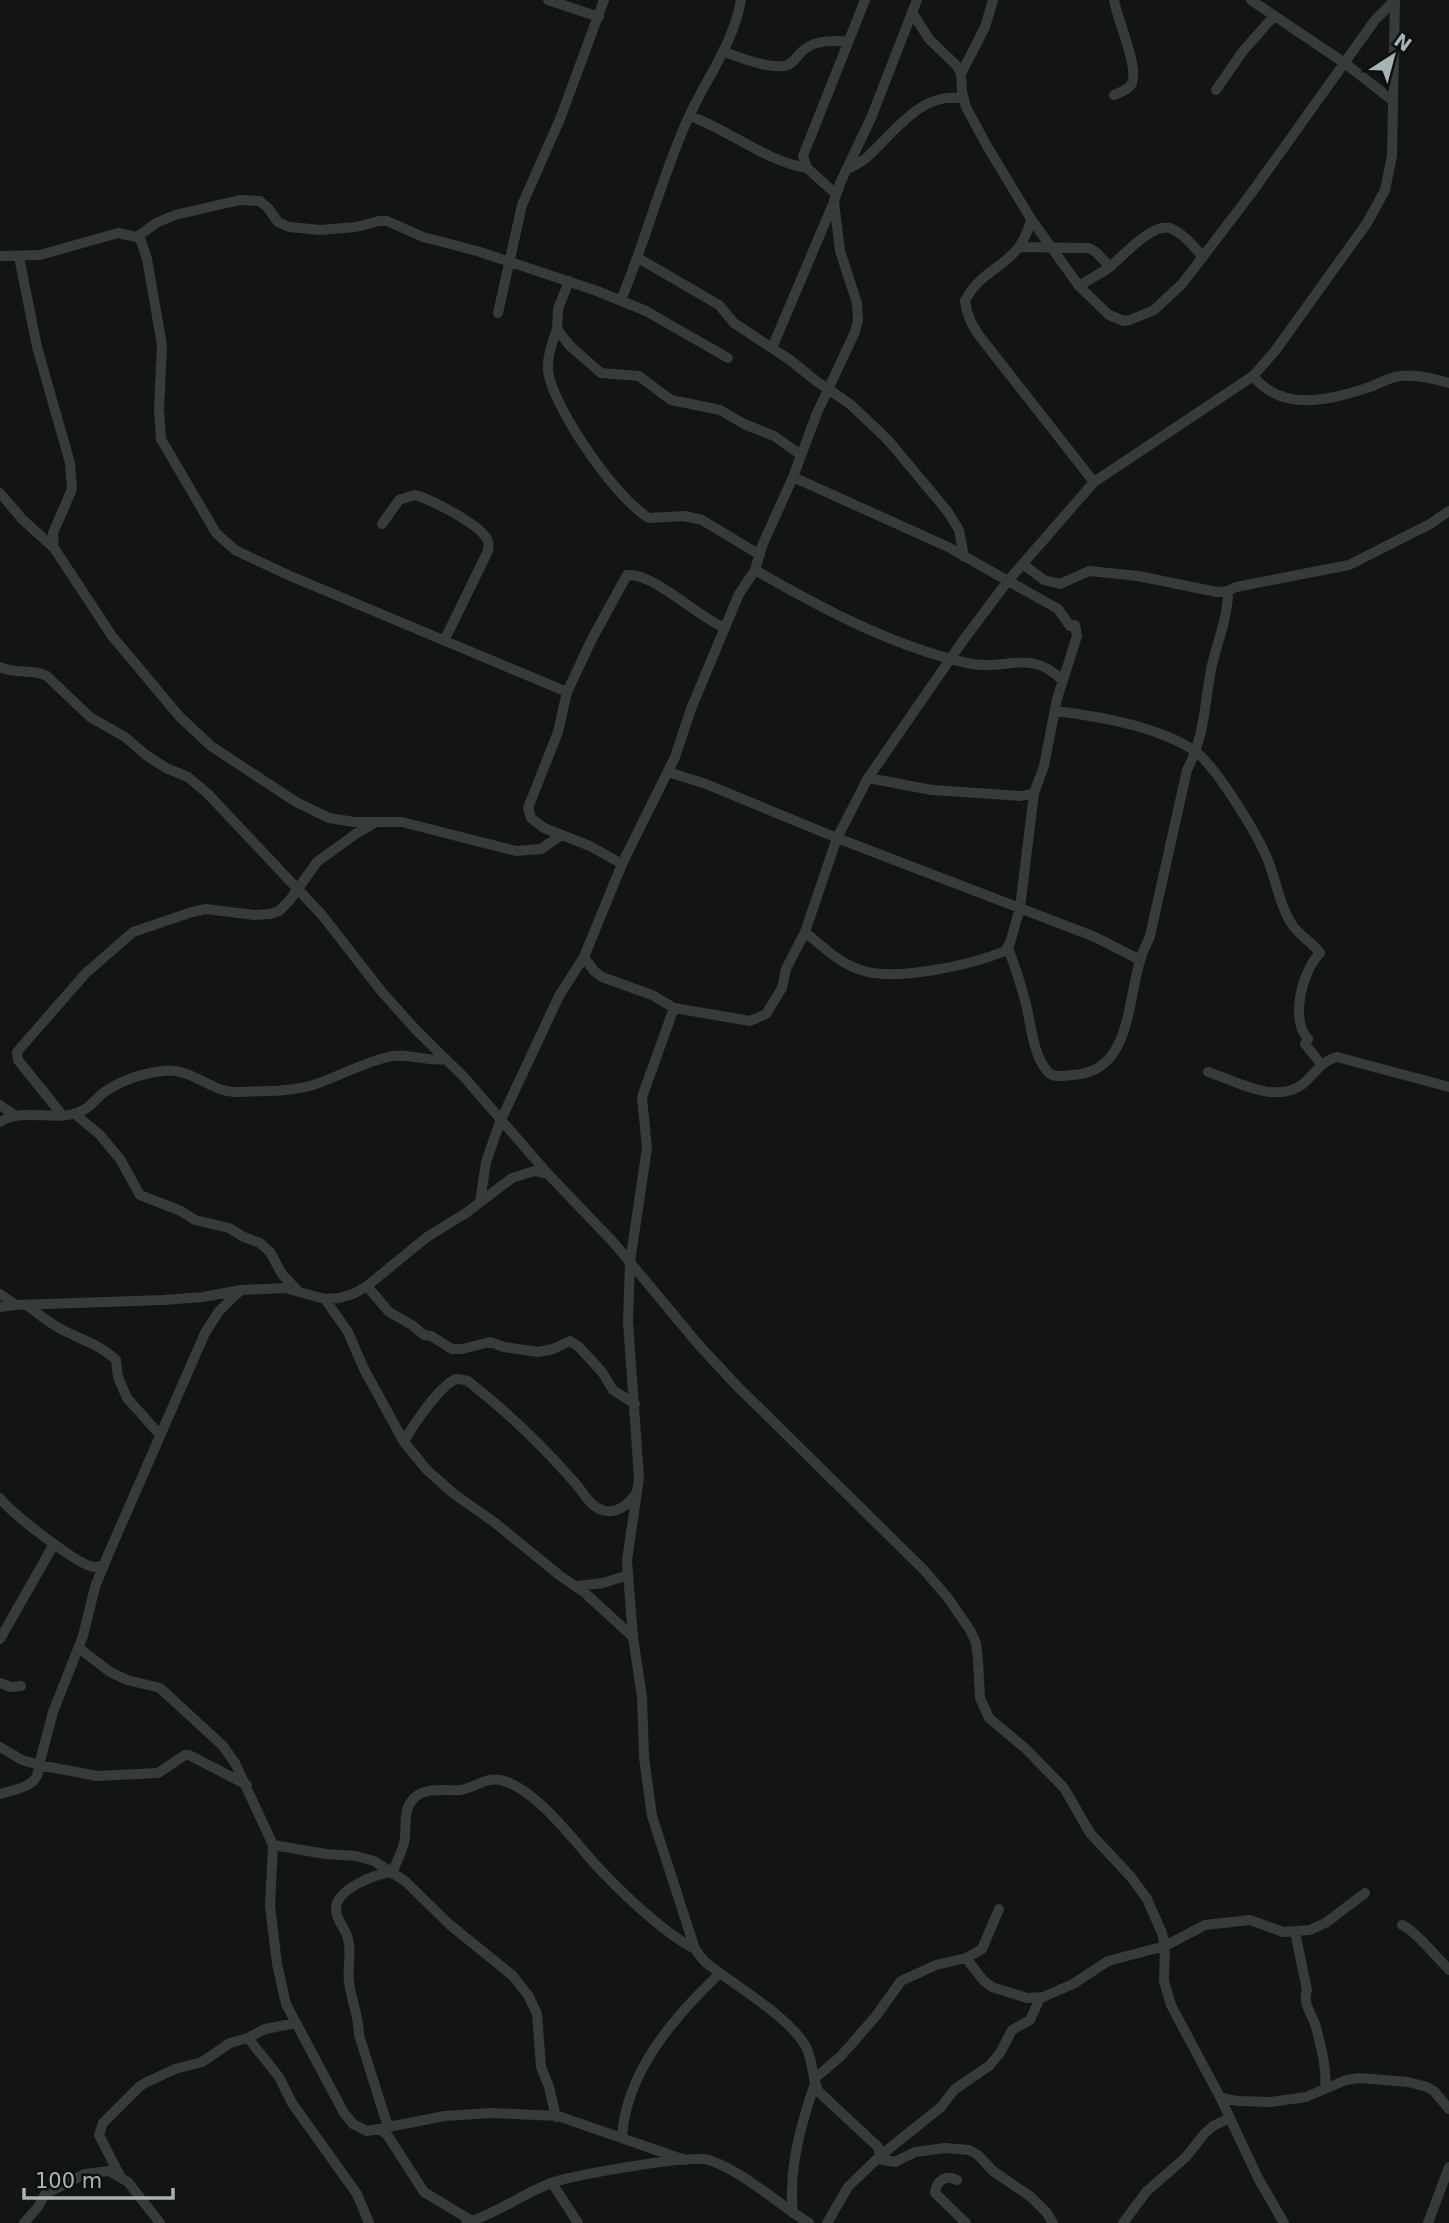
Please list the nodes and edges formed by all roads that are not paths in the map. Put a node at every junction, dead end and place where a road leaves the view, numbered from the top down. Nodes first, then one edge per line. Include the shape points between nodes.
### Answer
1 (548, 0) edge
2 (604, 0) edge
3 (741, 0) edge
4 (865, 0) edge
5 (917, 0) edge
6 (993, 0) edge
7 (1114, 0) edge
8 (1251, 0) edge
9 (1395, 0) edge
10 (912, 12) junction
11 (1273, 16) junction
12 (599, 17) junction
13 (848, 42) junction
14 (724, 52) junction
15 (1346, 64) junction
16 (961, 74) junction
17 (1216, 90) dead end
18 (1114, 95) dead end
19 (964, 99) junction
20 (1392, 100) junction
21 (690, 116) junction
22 (807, 168) junction
23 (846, 171) junction
24 (835, 197) junction
25 (1031, 219) junction
26 (137, 237) junction
27 (1020, 247) junction
28 (1052, 248) junction
29 (0, 256) edge
30 (19, 257) junction
31 (1203, 257) junction
32 (638, 258) junction
33 (509, 262) junction
34 (1110, 267) junction
35 (569, 281) junction
36 (1079, 286) junction
37 (621, 300) junction
38 (498, 313) dead end
39 (557, 329) junction
40 (772, 348) junction
41 (728, 358) dead end
42 (1253, 376) junction
43 (1449, 383) edge
44 (828, 390) junction
45 (801, 456) junction
46 (793, 477) junction
47 (1094, 482) junction
48 (0, 494) edge
49 (1449, 511) edge
50 (382, 524) dead end
51 (54, 548) junction
52 (760, 555) junction
53 (964, 557) junction
54 (1024, 565) junction
55 (755, 570) junction
56 (1007, 582) junction
57 (1228, 591) junction
58 (725, 628) junction
59 (445, 639) junction
60 (952, 659) junction
61 (0, 667) edge
62 (1063, 681) junction
63 (568, 692) junction
64 (1055, 711) junction
65 (1197, 752) junction
66 (668, 772) junction
67 (868, 779) junction
68 (1034, 793) junction
69 (377, 822) junction
70 (560, 836) junction
71 (837, 838) junction
72 (622, 864) junction
73 (298, 889) junction
74 (1020, 908) junction
75 (805, 932) junction
76 (1008, 948) junction
77 (583, 957) junction
78 (1140, 960) junction
79 (674, 1007) junction
80 (446, 1059) junction
81 (1321, 1064) junction
82 (1208, 1072) dead end
83 (1449, 1087) edge
84 (0, 1105) edge
85 (75, 1114) junction
86 (16, 1116) junction
87 (64, 1116) junction
88 (0, 1122) edge
89 (500, 1122) junction
90 (548, 1174) junction
91 (480, 1202) junction
92 (630, 1262) junction
93 (367, 1286) junction
94 (241, 1290) junction
95 (300, 1291) junction
96 (0, 1294) edge
97 (325, 1299) junction
98 (16, 1305) junction
99 (28, 1306) junction
100 (0, 1307) edge
101 (635, 1404) junction
102 (160, 1435) junction
103 (404, 1442) junction
104 (638, 1491) junction
105 (0, 1497) edge
106 (54, 1544) junction
107 (104, 1565) junction
108 (628, 1575) junction
109 (577, 1586) junction
110 (633, 1637) junction
111 (0, 1639) edge
112 (79, 1648) junction
113 (0, 1683) edge
114 (20, 1686) dead end
115 (0, 1747) edge
116 (39, 1765) junction
117 (248, 1785) junction
118 (0, 1794) edge
119 (273, 1845) junction
120 (391, 1873) junction
121 (1365, 1893) dead end
122 (999, 1909) dead end
123 (1402, 1925) dead end
124 (1295, 1932) junction
125 (1165, 1946) junction
126 (695, 1949) junction
127 (966, 1958) junction
128 (1449, 1969) edge
129 (719, 1974) junction
130 (1040, 1998) junction
131 (296, 2024) junction
132 (248, 2038) junction
133 (1324, 2062) junction
134 (1346, 2080) junction
135 (815, 2081) junction
136 (1325, 2089) junction
137 (1220, 2098) junction
138 (1449, 2109) edge
139 (556, 2117) junction
140 (1230, 2118) junction
141 (384, 2128) junction
142 (622, 2137) junction
143 (879, 2157) junction
144 (685, 2160) junction
145 (1448, 2171) edge
146 (120, 2176) junction
147 (957, 2180) dead end
148 (552, 2183) junction
149 (793, 2213) junction
150 (490, 2219) edge
151 (469, 2222) edge
152 (24, 2223) edge
153 (160, 2223) edge
154 (369, 2223) edge
155 (578, 2223) edge
156 (809, 2223) edge
157 (827, 2223) edge
158 (966, 2223) edge
159 (1053, 2223) edge
160 (1122, 2223) edge
161 (1284, 2223) edge
162 (1428, 2223) edge

1 - 12 street
2 - 12 street
3 - 14 street
4 - 13 street
5 - 10 street
6 - 16 street
7 - 18 street via 1134,78 1128,89
8 - 11 street
9 - 15 street
9 - 20 street
10 - 16 street
10 - 23 street
11 - 15 street
11 - 17 street
12 - 33 street via 527,193
13 - 14 street via 834,40 807,47 792,63 782,66
13 - 22 street via 803,156
14 - 21 street
15 - 20 street
15 - 31 street
16 - 19 street
19 - 23 street via 946,97 925,105
19 - 25 street
20 - 42 street via 1392,156 1377,207
21 - 22 street via 768,155
21 - 32 street
22 - 24 street
23 - 24 street
24 - 40 street
24 - 44 street via 840,251 858,320
25 - 27 street
25 - 28 street
26 - 30 street via 118,233
26 - 33 street via 175,215 254,200 289,227 356,228 387,221 423,237
26 - 59 street via 147,259 162,345 161,439 216,533 235,550 288,575
27 - 28 street
27 - 47 street via 969,294 965,301 968,318
28 - 34 street via 1089,248
28 - 36 street
29 - 30 street
30 - 51 street via 41,362 70,463 72,489 53,533
31 - 34 street via 1182,236 1165,228 1131,247
31 - 36 street via 1165,302 1130,320 1109,315
32 - 37 street
32 - 40 street via 719,305 734,323
33 - 35 street
33 - 38 street
34 - 36 street
35 - 37 street
35 - 39 street
37 - 41 street
39 - 45 street via 601,373 639,376 671,400 720,410 774,436
39 - 52 street via 548,362 559,405 625,496 649,518 702,520
40 - 44 street
42 - 43 street via 1262,387 1301,401 1338,396 1396,376
42 - 47 street
44 - 45 street
44 - 53 street via 850,404 911,465 955,521
45 - 46 street
46 - 52 street
46 - 53 street
47 - 54 street
48 - 51 street
49 - 57 street via 1349,565
50 - 59 street via 399,500 414,495 449,510 487,538 484,562
51 - 69 street via 112,636 197,734 312,810 329,818
52 - 55 street
53 - 56 street
54 - 56 street
54 - 57 street via 1044,580 1060,584 1089,571
55 - 58 street
55 - 60 street via 839,615 929,655
56 - 60 street
56 - 62 street via 1058,610 1075,625 1077,636
57 - 65 street
58 - 63 street via 641,576 627,575
58 - 66 street
59 - 63 street
60 - 62 street via 992,667 1030,662
60 - 67 street
61 - 73 street via 47,676 97,722 194,782
62 - 64 street
63 - 70 street via 528,806 533,821
64 - 65 street via 1116,720
64 - 68 street
65 - 78 street via 1187,769 1150,936
65 - 81 street via 1237,803 1259,841 1292,926 1320,953 1302,981 1300,1006 1303,1034 1308,1039 1305,1044
66 - 71 street
66 - 72 street
67 - 68 street via 932,790
67 - 71 street
68 - 74 street
69 - 70 street via 402,822 516,851 541,849
69 - 73 street via 322,858
70 - 72 street
71 - 74 street
71 - 75 street
72 - 77 street
73 - 80 street via 382,992
73 - 87 street via 286,906 270,915 206,909 142,929 85,974 17,1052 18,1060
74 - 76 street
74 - 78 street
75 - 76 street via 858,969 889,974 969,963
75 - 79 street via 782,988 762,1017 741,1020
76 - 78 street via 1038,1053 1048,1073 1054,1075 1093,1073 1118,1048
77 - 79 street via 602,977
77 - 89 street via 559,996
79 - 92 street via 642,1097 647,1148
80 - 85 street via 389,1056 300,1088 237,1093 183,1072 161,1071 120,1083
80 - 89 street
81 - 82 street via 1299,1086 1277,1093
81 - 83 street via 1337,1056
84 - 86 street
85 - 87 street
85 - 95 street via 100,1135 141,1196 260,1243 271,1252 287,1281
86 - 87 street
86 - 88 street
89 - 90 street
89 - 91 street via 486,1162
90 - 91 street via 525,1173
90 - 92 street
91 - 93 street via 427,1237
92 - 101 street via 628,1322
92 - 125 street via 736,1385 948,1598 976,1643 980,1698 989,1718 1064,1788 1090,1833 1140,1888
93 - 97 street via 354,1294
93 - 101 street via 388,1312 452,1349 490,1342 538,1352 570,1340 613,1390
94 - 95 street
94 - 99 street via 190,1298
94 - 102 street via 205,1333
95 - 97 street
96 - 98 street
97 - 103 street via 348,1332
98 - 99 street
98 - 100 street
99 - 102 street via 113,1357 127,1398
101 - 104 street
102 - 107 street
103 - 104 street via 434,1399 460,1379 479,1389 523,1429 598,1509 622,1508
103 - 109 street via 454,1494
104 - 108 street
105 - 106 street
106 - 107 street via 87,1565
106 - 111 street
107 - 112 street
108 - 109 street
108 - 110 street
109 - 110 street
110 - 126 street via 652,1816
112 - 116 street via 55,1705
112 - 117 street via 110,1672 167,1693 223,1746
113 - 114 street
115 - 116 street
116 - 117 street via 97,1776 141,1775 158,1773 189,1755
116 - 118 street via 33,1782
117 - 119 street
119 - 120 street via 367,1858
119 - 131 street via 270,1906 277,1964
120 - 126 street via 405,1840 405,1814 413,1799 485,1780 504,1781 531,1794 646,1914
120 - 139 street via 513,1976 528,1996 539,2023 541,2067
120 - 141 street via 359,1882 339,1899 336,1911 348,1937 349,1980 359,2035
121 - 124 street via 1327,1922
122 - 127 street via 986,1943
123 - 128 street
124 - 125 street via 1245,1920 1205,1924
124 - 133 street via 1308,2010
125 - 130 street via 1108,1961
125 - 137 street via 1167,1992
126 - 129 street
127 - 130 street via 992,1987
127 - 135 street via 901,1981 876,2016
129 - 135 street via 796,2032 812,2061
129 - 142 street via 685,2007 656,2046 627,2104
130 - 143 street via 1030,2020 1012,2030 989,2067 955,2089 941,2107
131 - 132 street via 265,2029
131 - 141 street via 344,2113 359,2129
132 - 146 street via 230,2043 202,2062 147,2082 109,2116 99,2136
132 - 154 street via 357,2194
133 - 134 street
133 - 136 street
134 - 136 street
134 - 138 street via 1373,2078 1427,2087
135 - 143 street via 819,2092 875,2144
135 - 149 street via 796,2154 790,2194
136 - 137 street via 1270,2102
137 - 140 street
139 - 141 street via 468,2114
139 - 142 street
140 - 160 street via 1204,2134
140 - 161 street
141 - 151 street via 424,2192
142 - 144 street
143 - 157 street via 848,2188
143 - 159 street via 895,2162 915,2152 969,2150 1031,2197
144 - 148 street via 594,2172
144 - 149 street via 708,2160 751,2182
145 - 162 street
146 - 152 street via 95,2171 45,2194
146 - 153 street
147 - 158 street via 945,2178 935,2193
148 - 150 street
148 - 155 street
149 - 156 street
150 - 151 street

